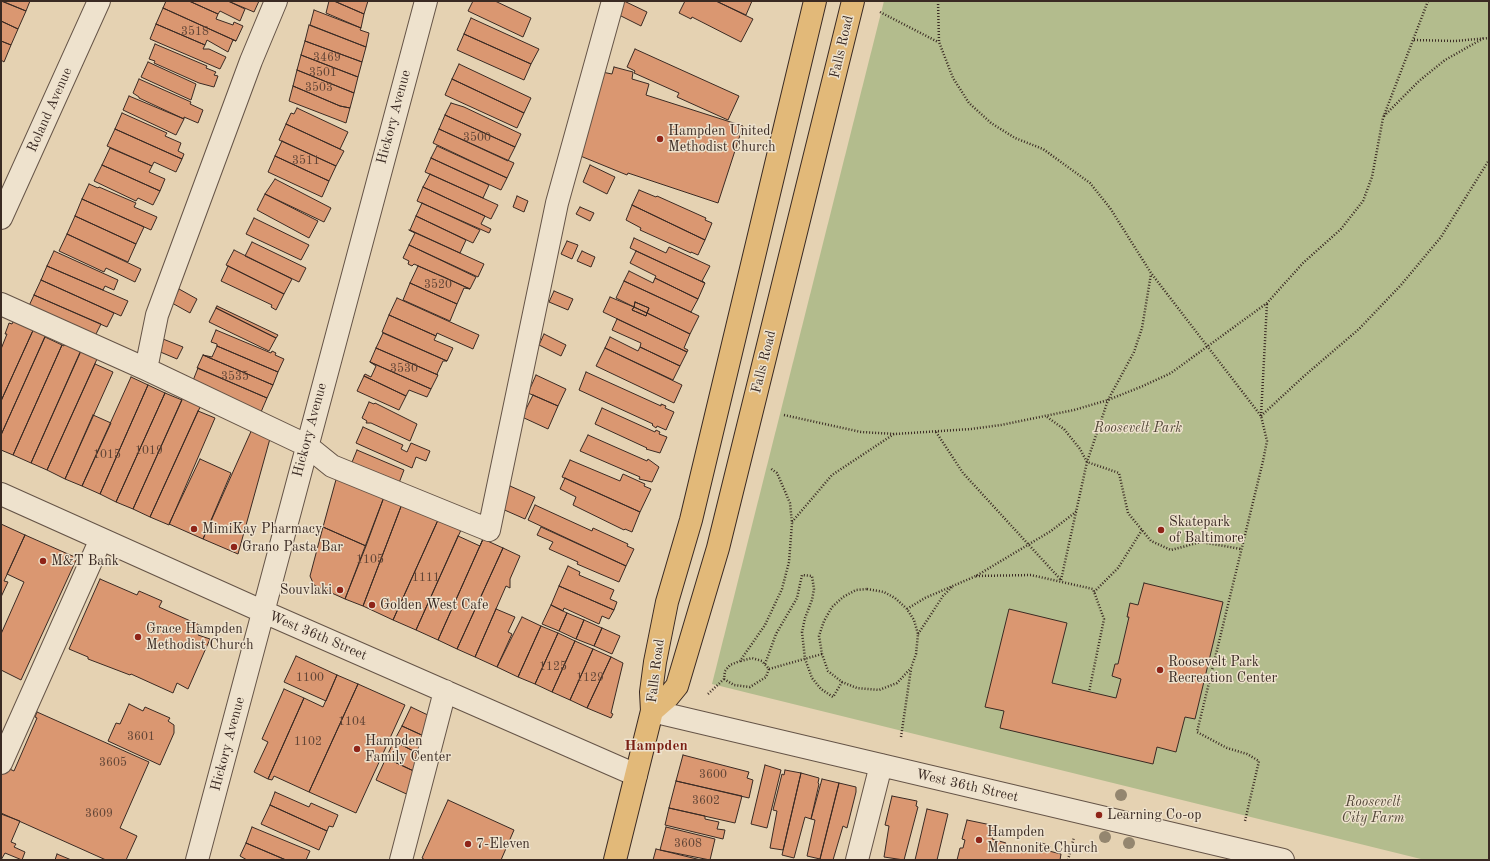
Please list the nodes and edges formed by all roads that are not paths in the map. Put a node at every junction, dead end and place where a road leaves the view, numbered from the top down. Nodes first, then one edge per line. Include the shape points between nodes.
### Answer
1 (99, 1) edge
2 (276, 1) edge
3 (426, 1) edge
4 (613, 1) edge
5 (815, 1) edge
6 (854, 1) edge
7 (1, 218) edge
8 (1, 304) edge
9 (146, 369) junction
10 (306, 445) junction
11 (1, 494) edge
12 (101, 539) junction
13 (264, 612) junction
14 (445, 691) junction
15 (652, 711) junction
16 (1, 763) edge
17 (881, 765) junction
18 (636, 775) junction
19 (197, 860) edge
20 (401, 860) edge
21 (615, 860) edge
22 (857, 860) edge
23 (1282, 860) edge

1 - 7 street, Roland Avenue
2 - 9 street via 251,61 157,315
3 - 10 street, Hickory Avenue
4 - 10 street via 557,203 490,530 332,466
5 - 15 main road, Falls Road via 691,520 667,602 655,662 651,692
6 - 15 main road, Falls Road via 716,555 677,686
8 - 9 street
9 - 10 street
10 - 13 street, Hickory Avenue
11 - 12 street, West 36th Street
12 - 13 street, West 36th Street
12 - 16 street
13 - 14 street, West 36th Street
13 - 19 street, Hickory Avenue
14 - 18 street, West 36th Street
14 - 20 street
15 - 17 street, West 36th Street
15 - 18 main road, Falls Road
17 - 22 street
17 - 23 street, West 36th Street
18 - 21 main road, Falls Road

